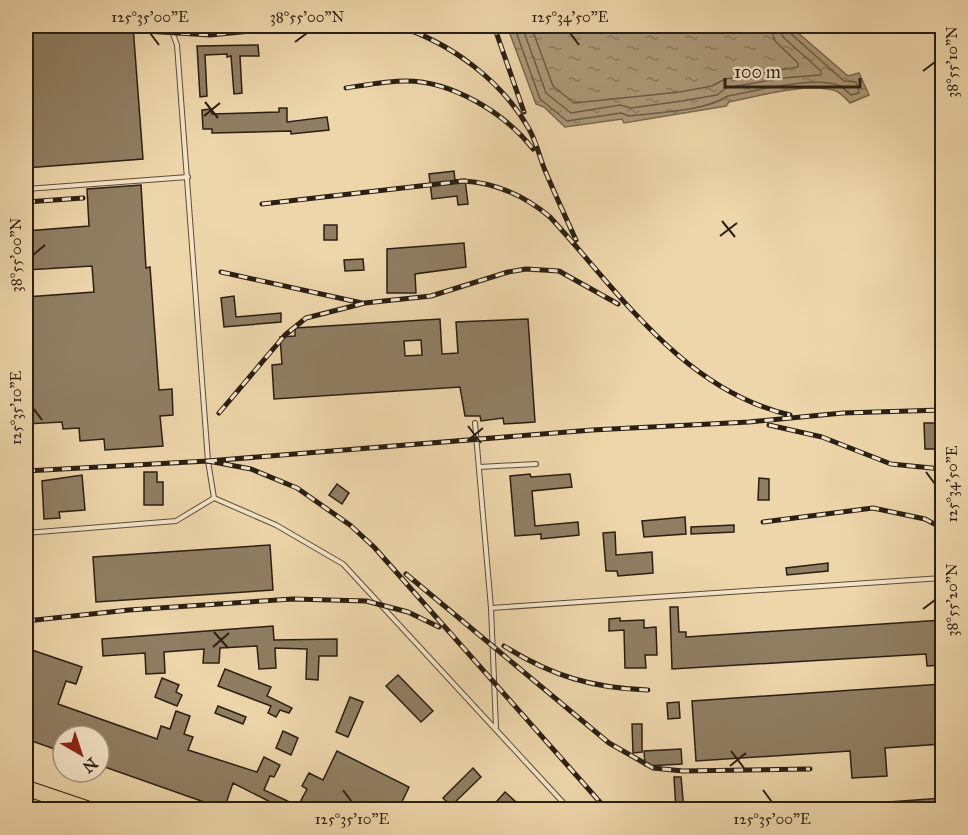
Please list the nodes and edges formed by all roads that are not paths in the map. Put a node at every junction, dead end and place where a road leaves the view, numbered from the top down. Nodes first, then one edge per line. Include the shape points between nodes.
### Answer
1 (170, 26) edge
2 (188, 177) junction
3 (26, 189) edge
4 (475, 423) dead end
5 (536, 464) dead end
6 (479, 467) junction
7 (214, 498) junction
8 (26, 532) edge
9 (942, 578) edge
10 (491, 608) junction
11 (496, 728) junction
12 (26, 788) edge
13 (92, 810) edge
14 (570, 810) edge

1 - 2 lane via 177,45
2 - 3 lane
2 - 7 lane
4 - 6 lane
5 - 6 lane
6 - 10 lane
7 - 8 lane via 176,521
7 - 11 lane via 276,525 344,564
9 - 10 lane
10 - 11 lane
11 - 14 lane
12 - 13 highway

